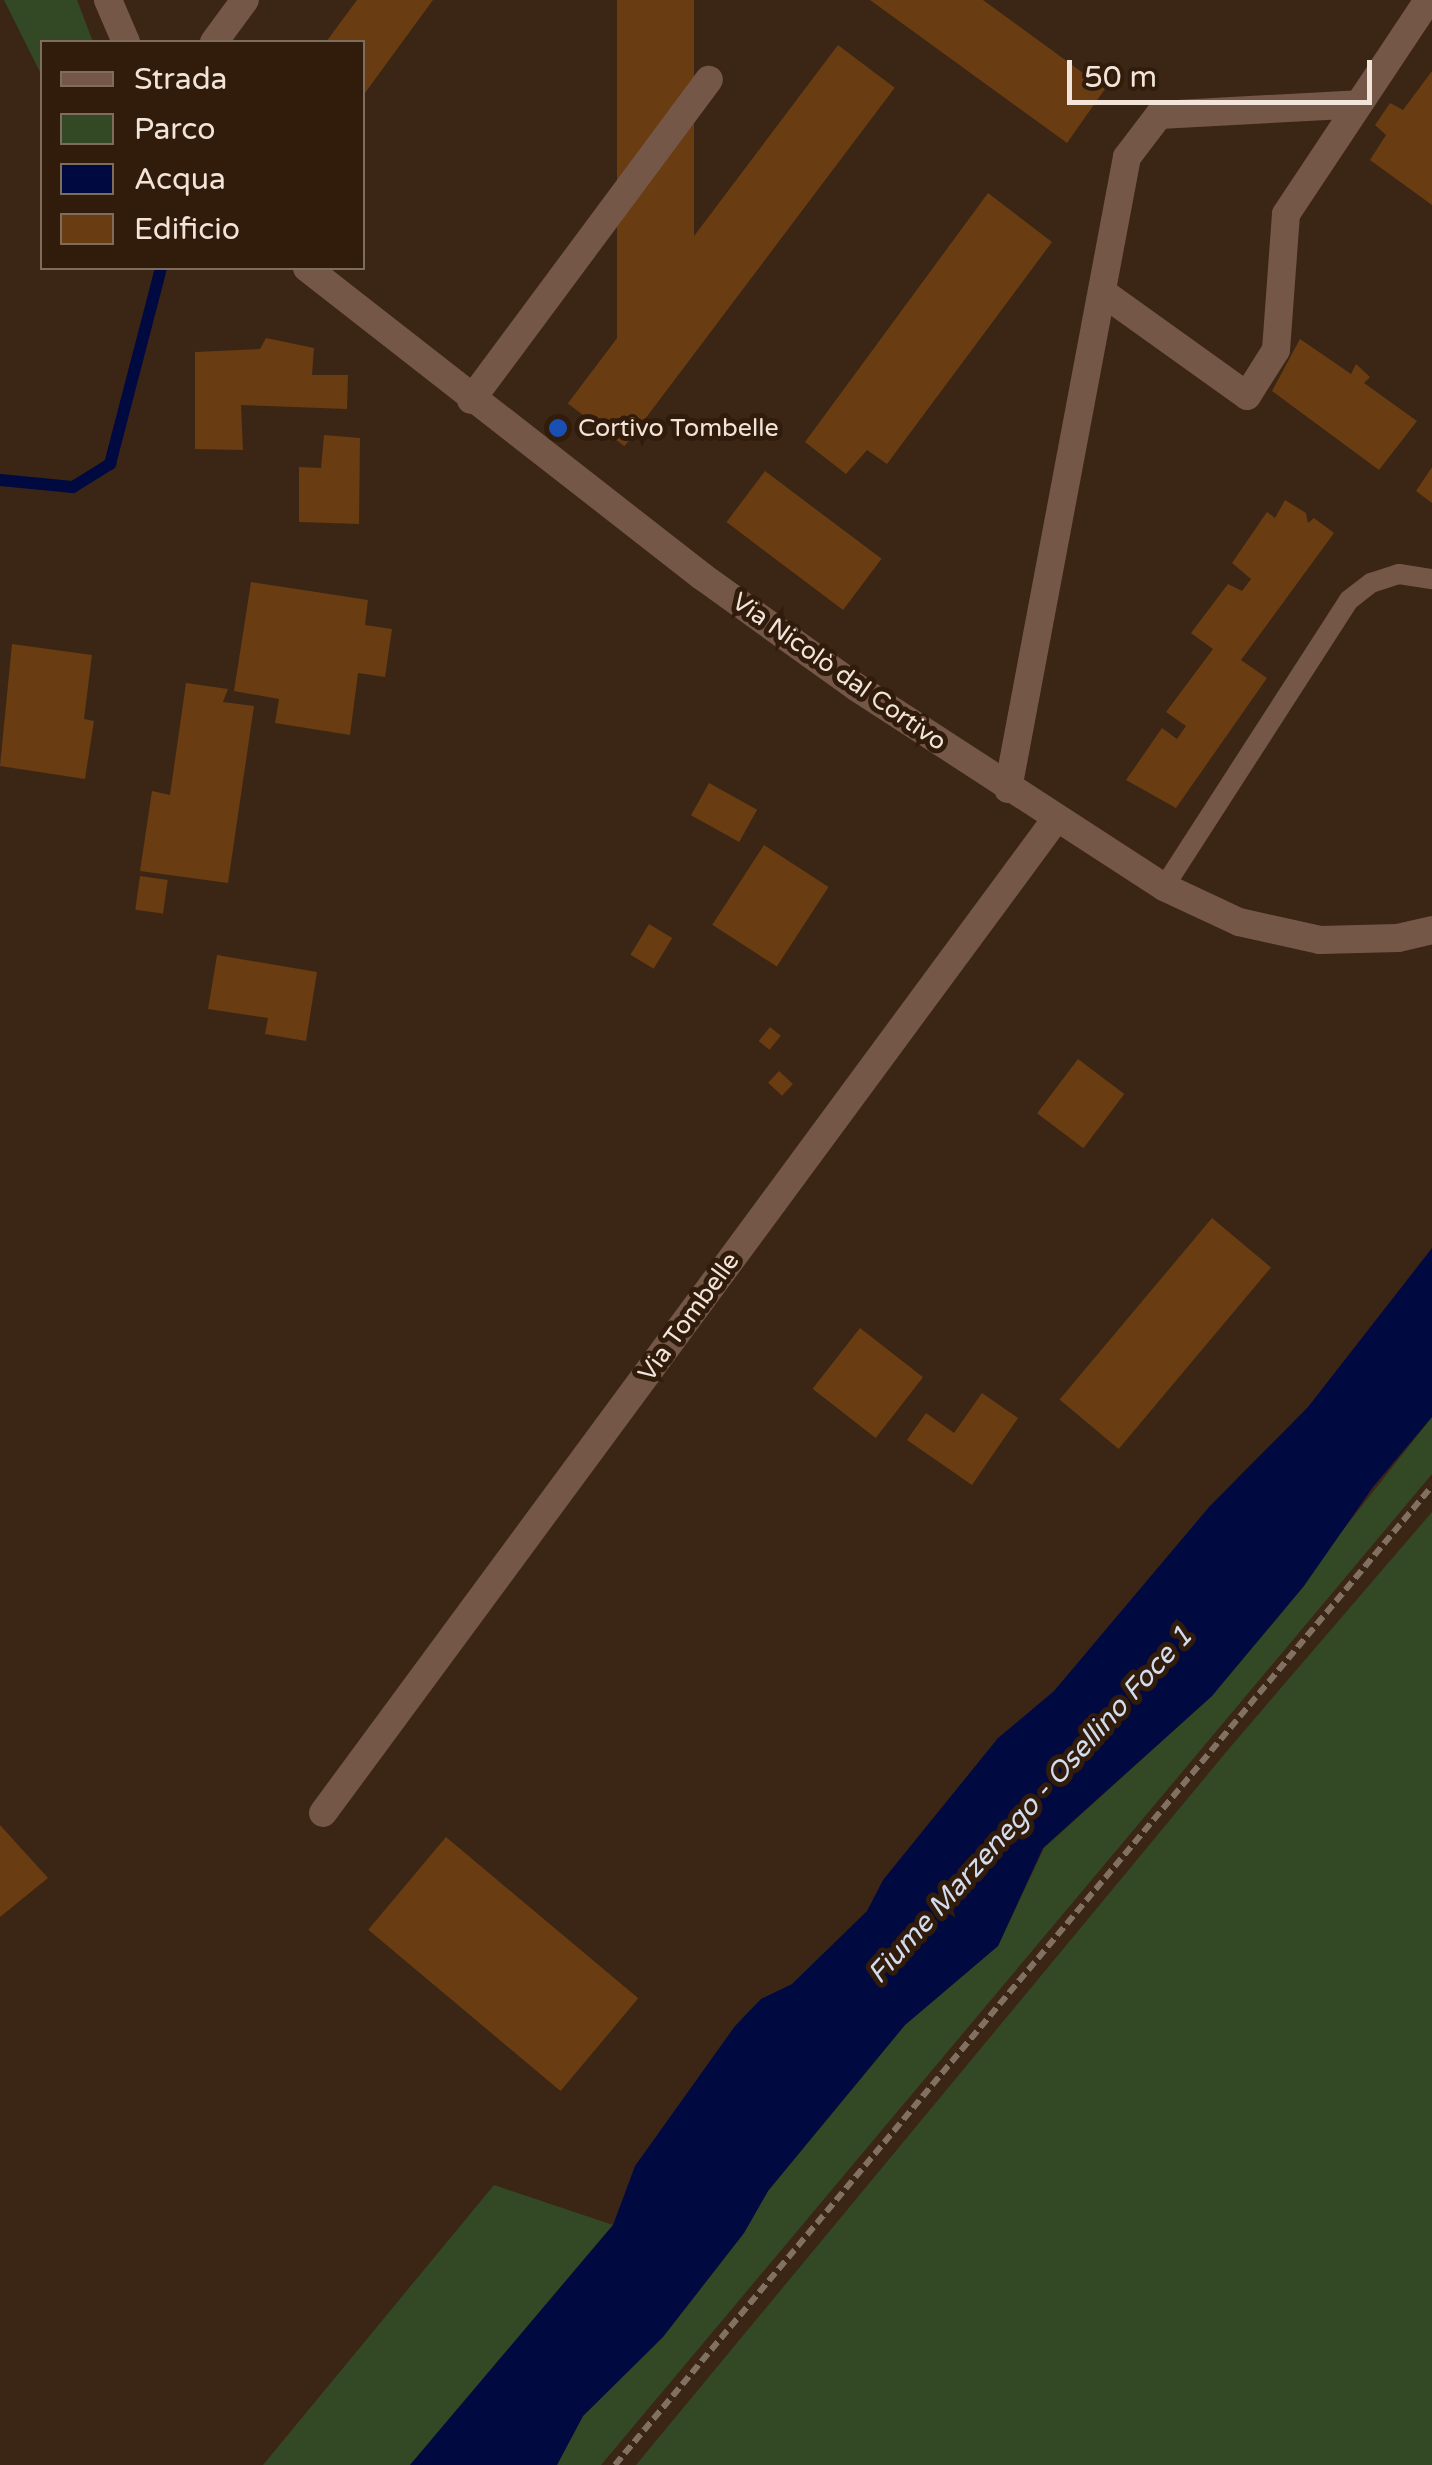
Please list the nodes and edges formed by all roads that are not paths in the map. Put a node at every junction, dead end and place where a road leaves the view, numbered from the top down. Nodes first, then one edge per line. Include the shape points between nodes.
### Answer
1 (108, 0) edge
2 (245, 0) edge
3 (1428, 0) edge
4 (125, 40) edge
5 (215, 40) edge
6 (709, 80) dead end
7 (1359, 104) junction
8 (308, 270) edge
9 (1102, 292) junction
10 (471, 400) junction
11 (1432, 579) edge
12 (1008, 789) junction
13 (1055, 820) junction
14 (1164, 887) junction
15 (1432, 930) edge
16 (324, 1813) dead end

1 - 4 street
2 - 5 street
3 - 7 street
6 - 10 street
7 - 9 street via 1159,114 1128,156
7 - 9 street via 1286,214 1276,350 1247,396
8 - 10 street, Via Nicolò dal Cortivo
9 - 12 street
10 - 12 street, Via Nicolò dal Cortivo via 702,576
11 - 14 lane via 1399,574 1371,582 1349,600
12 - 13 street, Via Nicolò dal Cortivo
13 - 14 street, Via Nicolò dal Cortivo
13 - 16 street, Via Tombelle
14 - 15 street, Via Nicolò dal Cortivo via 1239,922 1320,940

